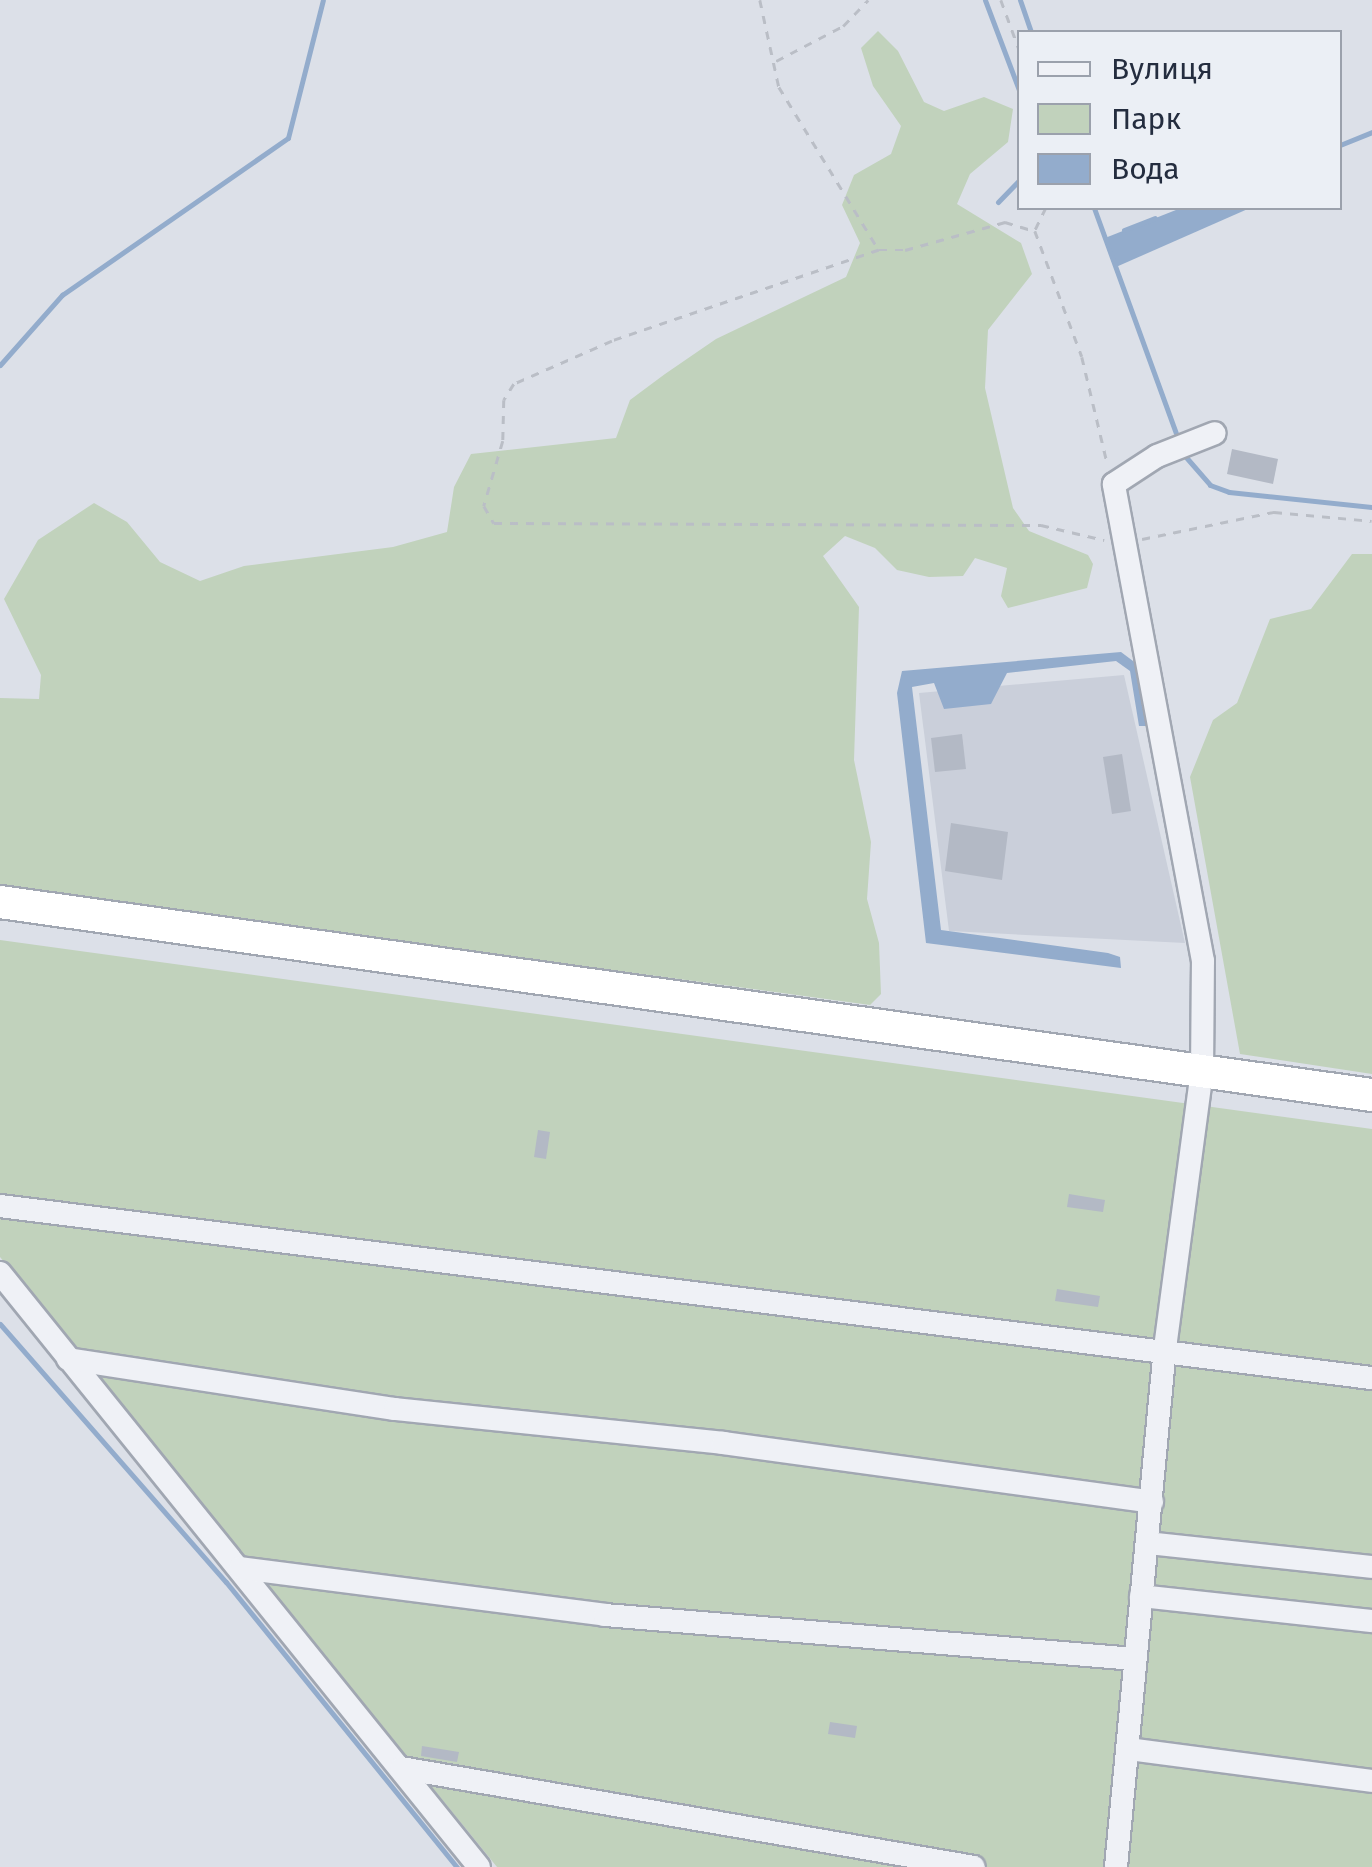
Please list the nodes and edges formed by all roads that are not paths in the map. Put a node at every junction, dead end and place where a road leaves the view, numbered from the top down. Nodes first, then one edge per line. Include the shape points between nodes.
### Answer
1 (1214, 433) dead end
2 (0, 902) edge
3 (1202, 1072) junction
4 (1372, 1095) edge
5 (0, 1206) edge
6 (0, 1274) edge
7 (1165, 1348) junction
8 (68, 1360) junction
9 (1372, 1378) edge
10 (1152, 1502) junction
11 (1148, 1542) junction
12 (1372, 1567) edge
13 (240, 1568) junction
14 (1141, 1596) junction
15 (1372, 1621) edge
16 (1135, 1659) junction
17 (1129, 1749) junction
18 (401, 1768) junction
19 (1372, 1780) edge
20 (479, 1867) edge
21 (974, 1867) edge
22 (1116, 1867) edge

1 - 3 street via 1157,456 1114,484 1202,961
2 - 3 highway
3 - 4 highway
3 - 7 street
5 - 7 street via 1105,1346
6 - 8 street
7 - 9 street
7 - 10 street
8 - 10 street via 395,1409 723,1444
8 - 13 street
10 - 11 street
11 - 12 street
11 - 14 street
13 - 16 street via 605,1615
13 - 18 street
14 - 15 street
14 - 16 street
16 - 17 street
17 - 19 street
17 - 22 street
18 - 20 street
18 - 21 street

